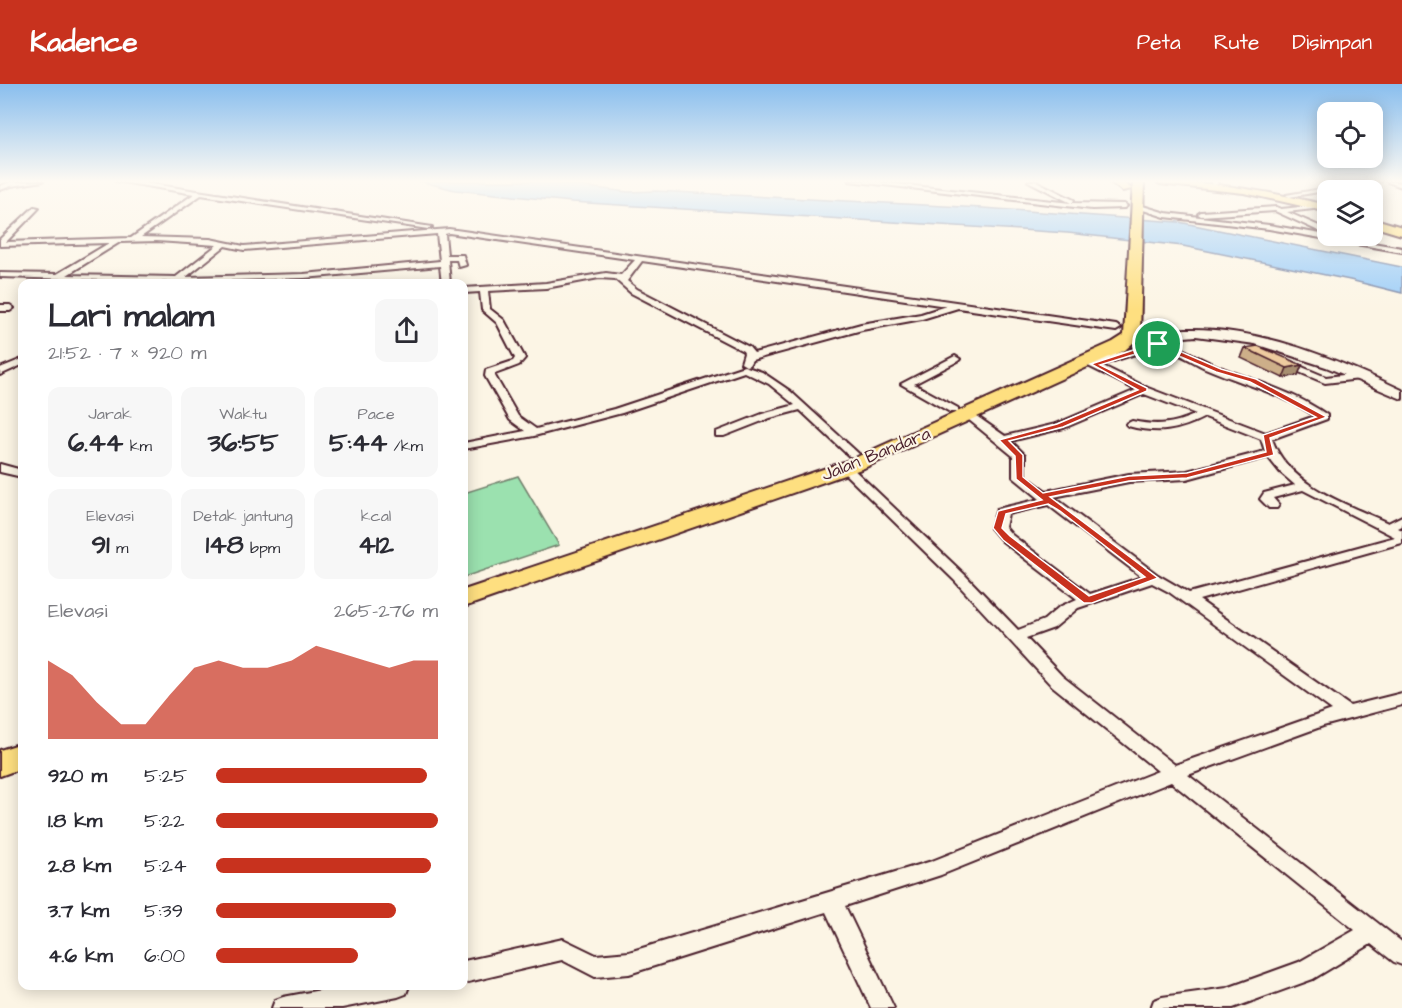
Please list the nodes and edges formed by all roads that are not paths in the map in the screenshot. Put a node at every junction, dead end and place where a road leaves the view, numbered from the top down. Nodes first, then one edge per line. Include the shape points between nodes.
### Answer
1 (19, 224) edge
2 (155, 224) edge
3 (395, 224) edge
4 (1131, 224) edge
5 (1241, 224) edge
6 (1386, 224) edge
7 (1402, 229) edge
8 (445, 232) junction
9 (1317, 234) edge
10 (134, 239) junction
11 (119, 240) junction
12 (0, 243) edge
13 (10, 243) junction
14 (223, 244) junction
15 (1382, 246) edge
16 (0, 250) edge
17 (1402, 250) edge
18 (640, 258) junction
19 (443, 261) junction
20 (462, 265) dead end
21 (337, 273) junction
22 (0, 275) edge
23 (59, 276) junction
24 (129, 279) edge
25 (179, 279) edge
26 (216, 279) edge
27 (331, 279) edge
28 (445, 279) edge
29 (623, 280) junction
30 (484, 289) junction
31 (468, 290) edge
32 (960, 304) junction
33 (0, 308) edge
34 (10, 308) dead end
35 (1135, 332) junction
36 (955, 359) dead end
37 (746, 363) junction
38 (1091, 363) junction
39 (18, 364) edge
40 (0, 372) edge
41 (1045, 373) junction
42 (1144, 390) junction
43 (1402, 395) edge
44 (801, 407) junction
45 (961, 412) junction
46 (1204, 414) junction
47 (1132, 424) dead end
48 (534, 433) junction
49 (720, 434) dead end
50 (1266, 437) junction
51 (1003, 440) junction
52 (468, 445) edge
53 (1271, 453) junction
54 (849, 461) junction
55 (0, 468) edge
56 (18, 473) edge
57 (1304, 486) junction
58 (1045, 498) junction
59 (1273, 505) dead end
60 (1402, 520) edge
61 (1389, 528) junction
62 (1402, 537) edge
63 (1153, 578) junction
64 (468, 585) edge
65 (468, 598) edge
66 (1186, 598) junction
67 (1088, 600) junction
68 (1014, 637) junction
69 (1402, 699) edge
70 (1348, 713) junction
71 (18, 740) edge
72 (0, 747) edge
73 (18, 756) edge
74 (0, 763) edge
75 (1173, 773) junction
76 (831, 900) junction
77 (1372, 932) junction
78 (1402, 955) edge
79 (468, 971) edge
80 (377, 990) edge
81 (284, 1008) edge
82 (883, 1008) edge
83 (1162, 1008) edge

1 - 12 street
2 - 10 street
3 - 8 street
4 - 35 highway
5 - 9 street
6 - 7 highway
8 - 14 street via 244,248
8 - 18 street
8 - 19 street
10 - 11 street
10 - 14 street
11 - 13 street
11 - 23 street
12 - 13 street
13 - 16 street
14 - 25 street
15 - 17 street
18 - 29 street
18 - 32 street
19 - 20 street via 461,257
19 - 21 street
19 - 28 street
21 - 26 street
21 - 27 street
22 - 23 street
23 - 24 street
29 - 30 street via 608,275
29 - 37 street via 634,291 746,349
30 - 31 street
30 - 48 street via 486,310 501,322 520,358 490,372 490,376 514,418
32 - 35 street
32 - 37 street via 922,316 861,327
33 - 34 street
35 - 38 highway, Jalan Bandara
35 - 41 highway, Jalan Bandara via 1114,335
35 - 43 street via 1208,333 1360,376
35 - 50 street via 1218,370 1253,381 1323,417
36 - 45 street via 906,384
37 - 44 street via 785,390
37 - 48 street via 626,408
38 - 41 highway, Jalan Bandara
38 - 42 street
39 - 40 street
41 - 45 highway, Jalan Bandara
42 - 46 street
42 - 51 street via 1060,426
44 - 49 street
44 - 54 street
45 - 51 street
45 - 54 highway, Jalan Bandara
46 - 47 street via 1186,423 1155,429
46 - 50 street
48 - 52 street
50 - 53 street
51 - 58 street via 1019,455 1019,477
53 - 57 street via 1286,473
53 - 58 street via 1187,475 1129,478
54 - 64 highway, Jalan Bandara
54 - 65 highway, Jalan Bandara
54 - 68 street
55 - 56 street
57 - 59 street via 1268,496 1266,499
57 - 61 street
58 - 63 street
58 - 67 street via 1002,513 998,528
60 - 61 street
61 - 62 street
62 - 66 street
63 - 66 street
63 - 67 street
66 - 70 street
67 - 68 street via 1064,610 1049,624
68 - 75 street via 1056,680
69 - 70 street
70 - 75 street
71 - 72 highway
73 - 74 highway
75 - 76 street via 934,868
75 - 77 street
76 - 79 street via 629,963 595,966 563,949
76 - 82 street
77 - 78 street
77 - 83 street via 1305,971 1261,987 1212,1003
80 - 81 street

